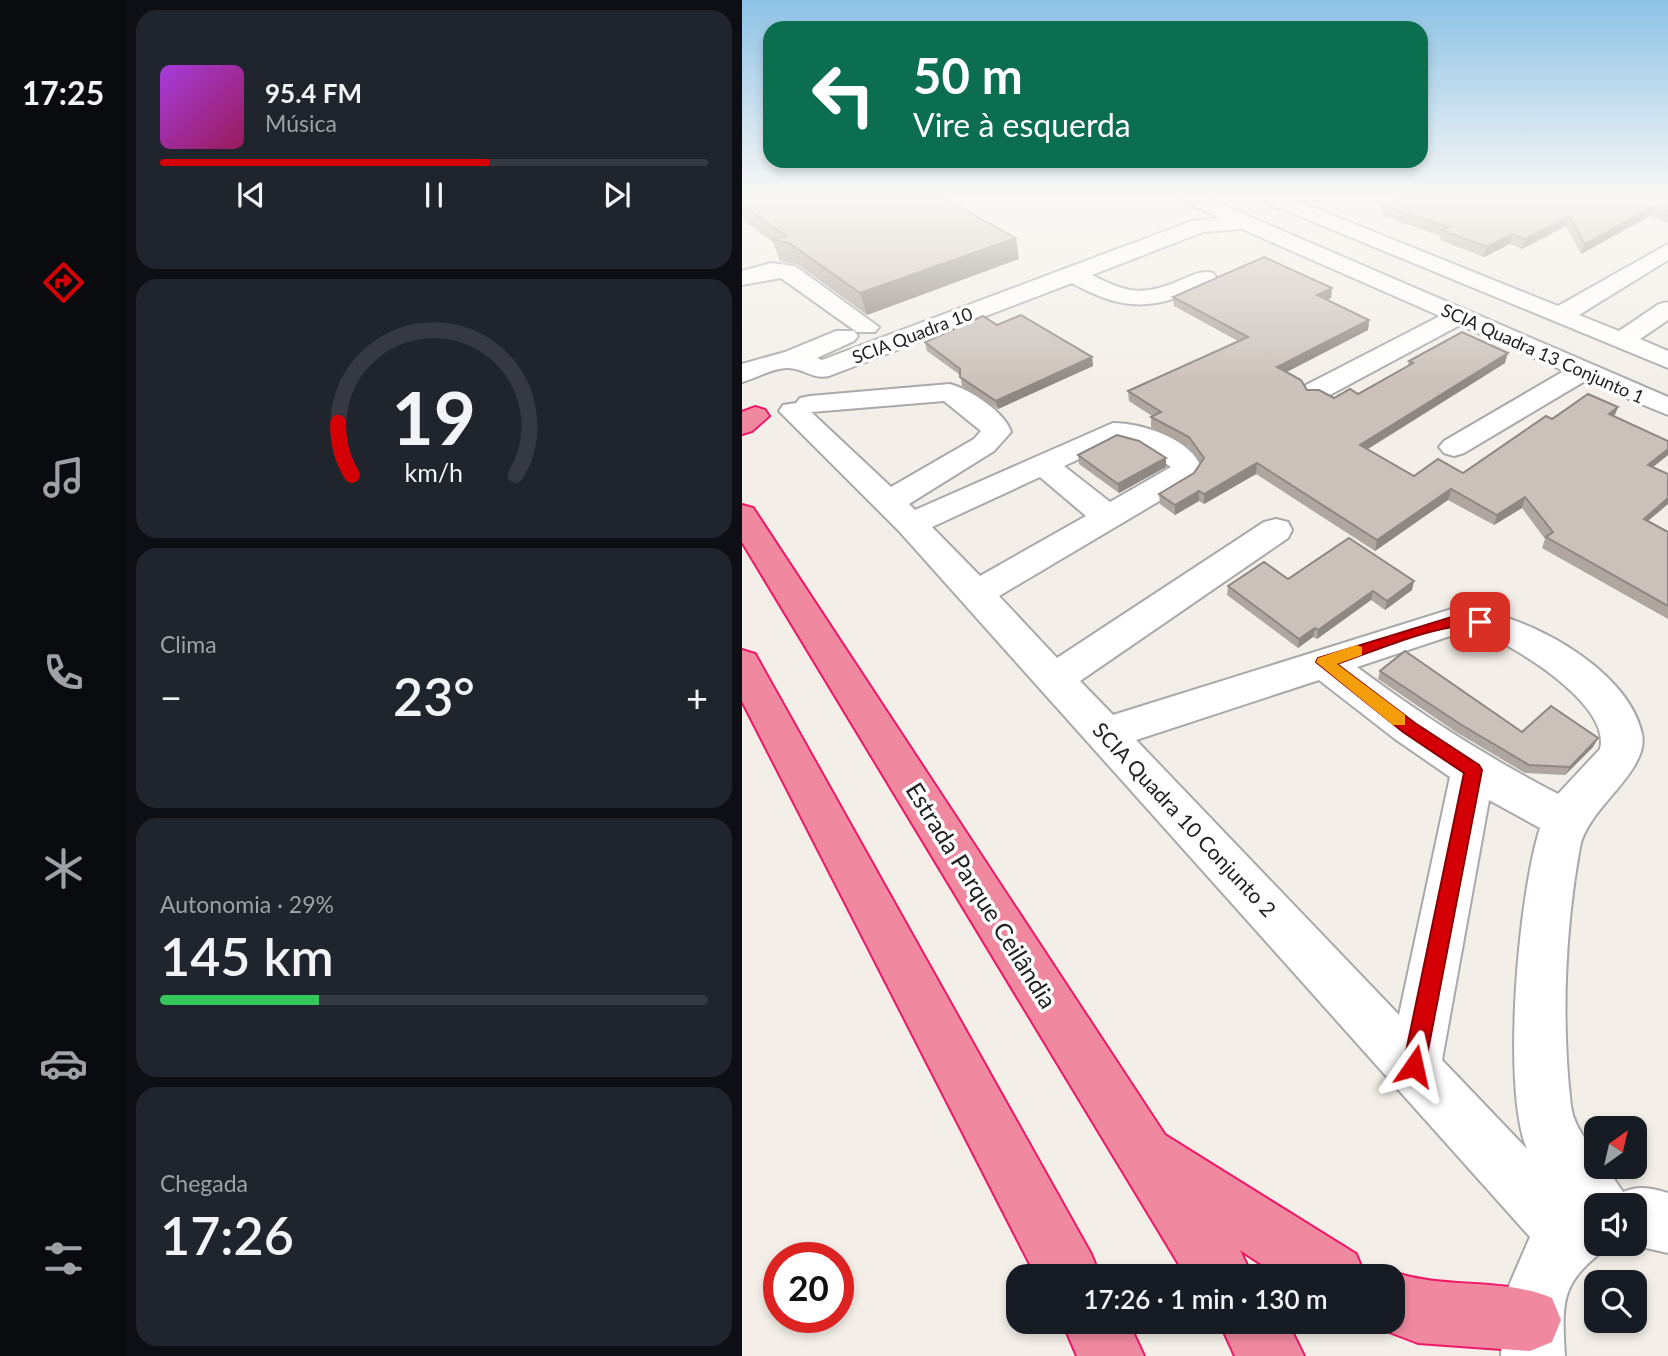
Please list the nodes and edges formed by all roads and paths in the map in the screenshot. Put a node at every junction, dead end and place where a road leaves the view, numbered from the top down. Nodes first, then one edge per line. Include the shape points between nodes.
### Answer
1 (1105, 260) edge
2 (1332, 260) edge
3 (1430, 260) edge
4 (1652, 260) edge
5 (1010, 273) dead end
6 (742, 278) edge
7 (1063, 278) junction
8 (1205, 278) dead end
9 (983, 283) dead end
10 (1005, 299) junction
11 (938, 300) dead end
12 (1668, 309) edge
13 (1459, 316) junction
14 (1559, 316) junction
15 (890, 318) dead end
16 (957, 318) junction
17 (866, 327) junction
18 (1621, 341) junction
19 (789, 360) junction
20 (1668, 360) edge
21 (746, 365) edge
22 (820, 370) junction
23 (1582, 370) junction
24 (1316, 391) edge
25 (1668, 407) edge
26 (768, 413) edge
27 (1454, 447) dead end
28 (1043, 464) junction
29 (900, 513) junction
30 (742, 515) edge
31 (1109, 517) junction
32 (1276, 530) dead end
33 (976, 594) junction
34 (1323, 662) junction
35 (742, 664) edge
36 (1054, 679) junction
37 (1105, 734) junction
38 (1473, 770) junction
39 (1565, 820) junction
40 (1414, 1066) junction
41 (1144, 1153) junction
42 (1584, 1212) edge
43 (1584, 1217) edge
44 (1647, 1217) edge
45 (1668, 1223) edge
46 (1584, 1225) edge
47 (1063, 1264) edge
48 (1213, 1264) edge
49 (1315, 1264) edge
50 (1405, 1307) edge
51 (1100, 1334) edge
52 (1258, 1334) edge
53 (1531, 1338) edge
54 (1112, 1356) edge
55 (1272, 1356) edge

1 - 7 street, SCIA Quadra 10
2 - 13 street, SCIA Quadra 13 Conjunto 1
3 - 14 street
4 - 14 street
5 - 7 street via 1028,271
6 - 17 street via 787,271
7 - 8 street via 1141,301 1157,299
7 - 10 street, SCIA Quadra 10
9 - 10 street
10 - 16 street, SCIA Quadra 10
11 - 16 street
12 - 18 street
13 - 23 street, SCIA Quadra 13 Conjunto 1
13 - 24 street
14 - 18 street
15 - 17 street
16 - 22 street, SCIA Quadra 10
17 - 19 street
18 - 20 street
19 - 21 street
19 - 22 street via 806,361
22 - 26 street via 825,373 824,388
23 - 25 street, SCIA Quadra 13 Conjunto 1
23 - 27 street
26 - 29 street, SCIA Quadra 10 Conjunto 2
26 - 29 street via 950,392 994,425 996,432 984,445
28 - 29 street
28 - 31 street
28 - 31 street via 1124,431 1143,436 1185,463 1187,469 1182,474
29 - 33 street, SCIA Quadra 10 Conjunto 2
30 - 41 highway, Estrada Parque Ceilândia
31 - 33 street
32 - 36 street
33 - 36 street, SCIA Quadra 10 Conjunto 2
34 - 37 street
34 - 38 street
34 - 39 street via 1455,621 1480,622 1508,630 1594,686 1616,714 1623,735 1621,751
35 - 47 highway
36 - 37 street, SCIA Quadra 10 Conjunto 2
37 - 40 street, SCIA Quadra 10 Conjunto 2
38 - 39 street
38 - 40 street
39 - 42 street via 1549,883 1542,1081 1548,1133
40 - 43 street, SCIA Quadra 10 Conjunto 2
41 - 48 highway, Estrada Parque Ceilândia
41 - 49 highway
44 - 45 street
46 - 53 street via 1541,1272
50 - 53 highway
51 - 54 highway
52 - 55 highway

